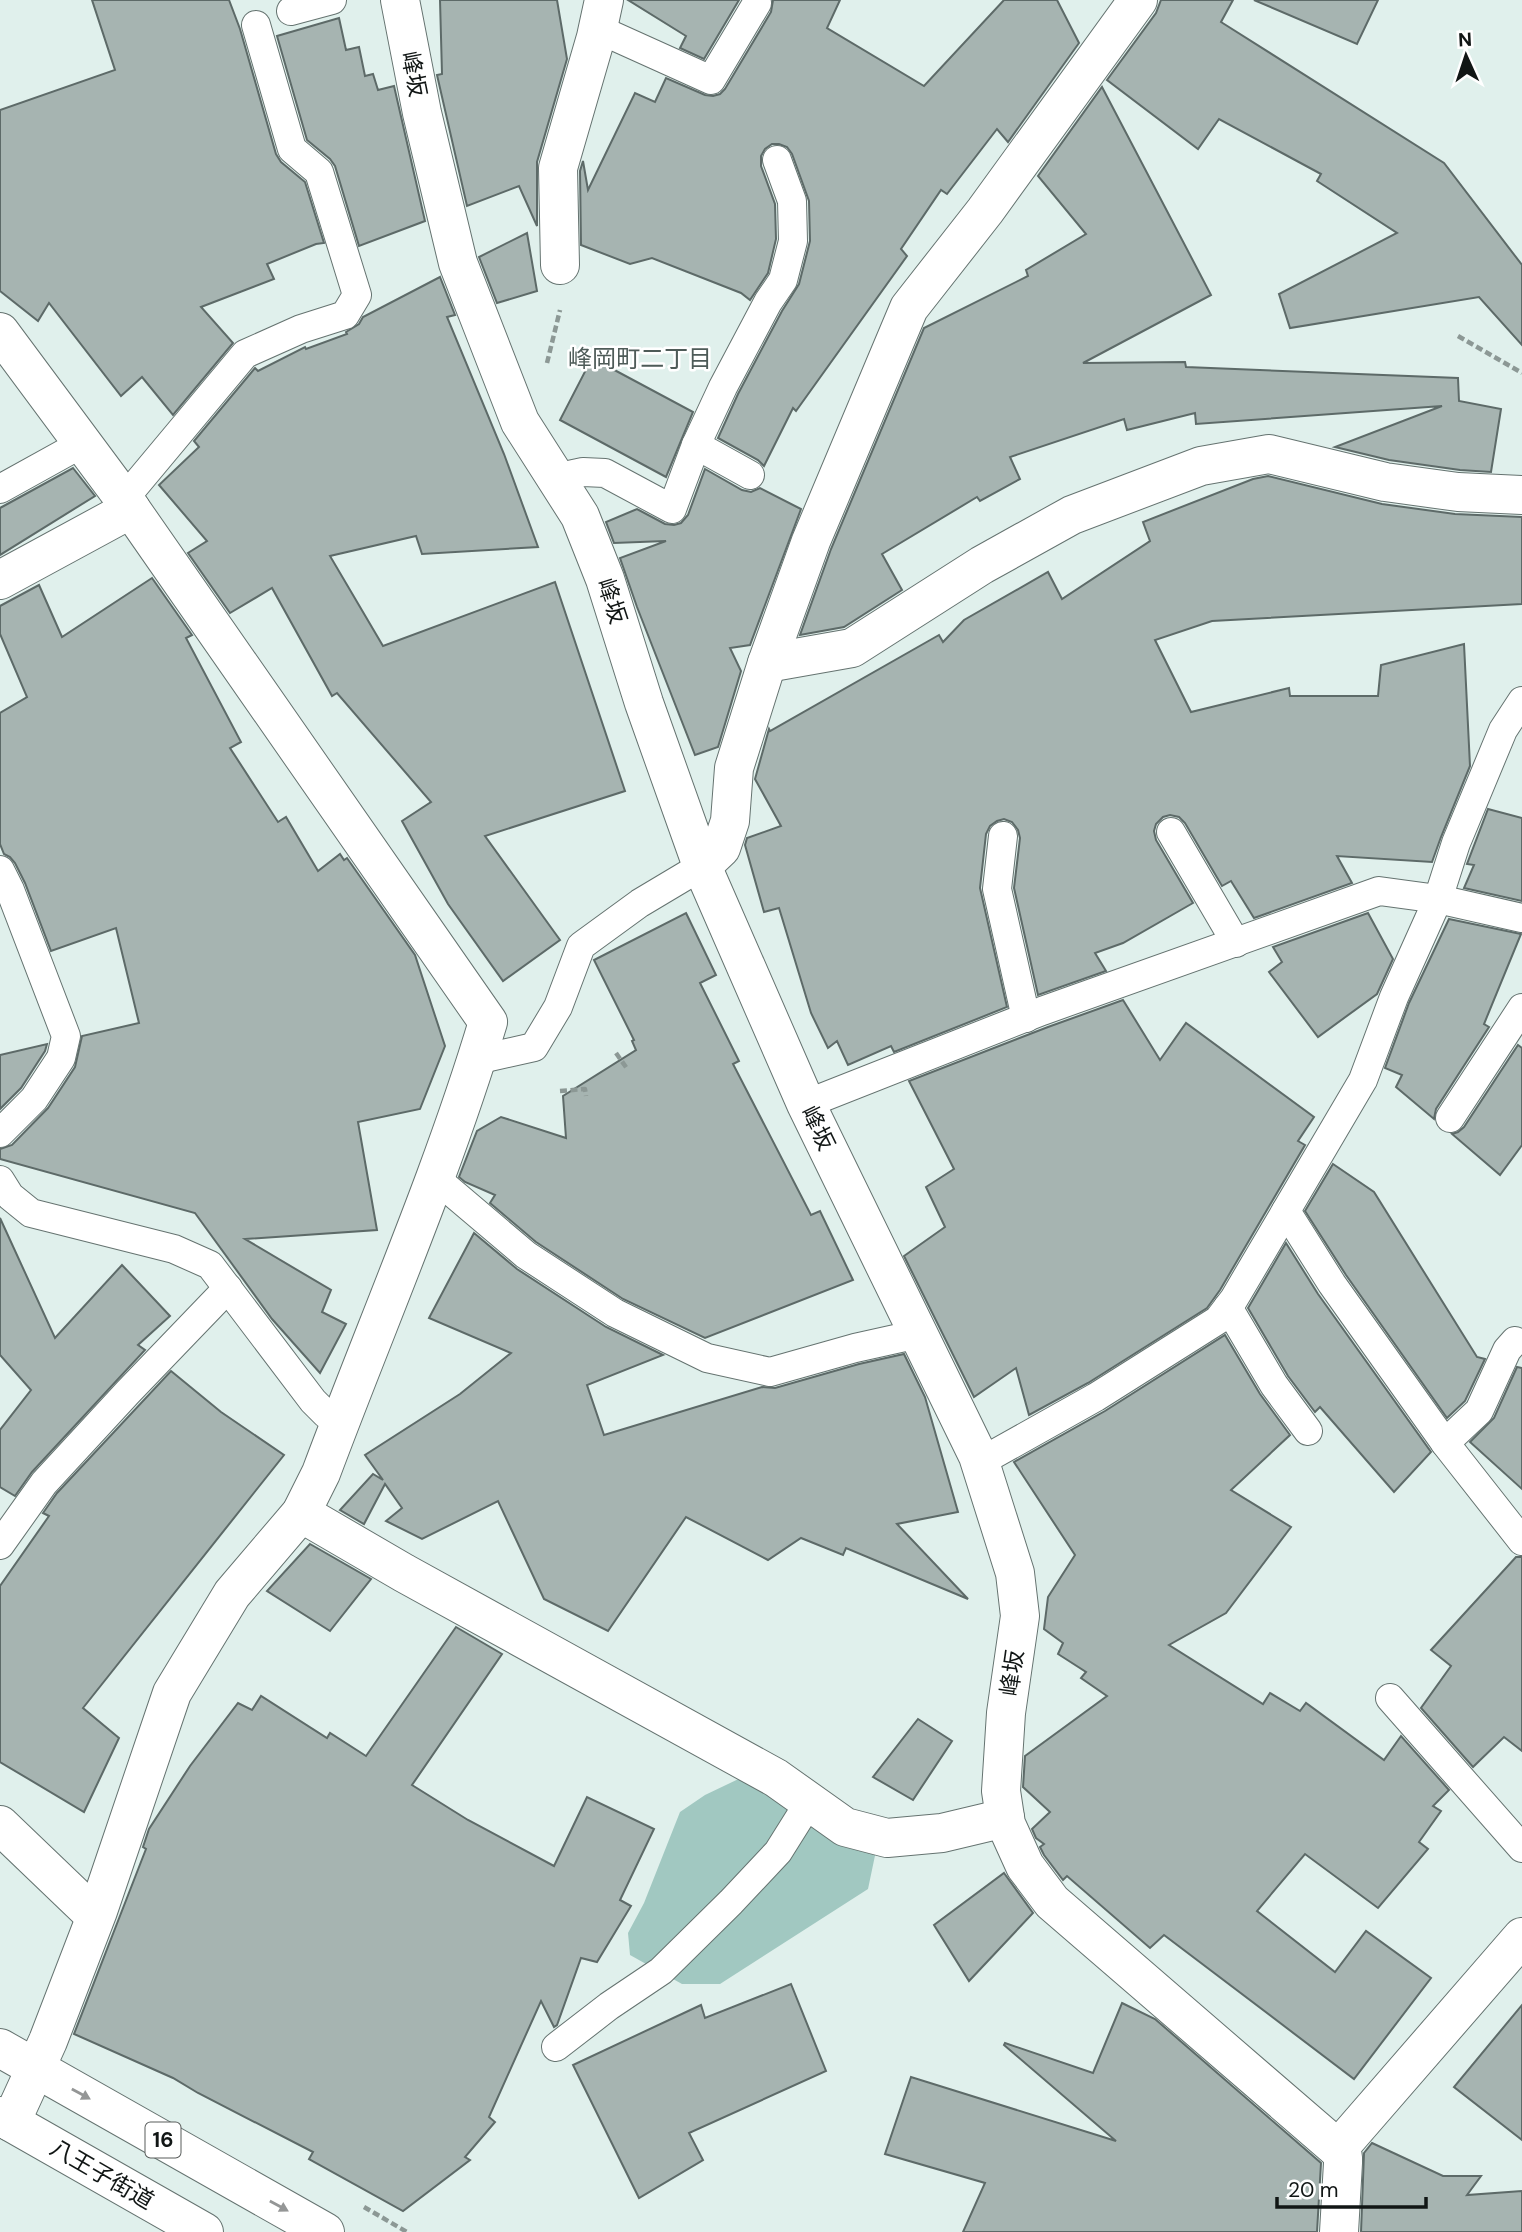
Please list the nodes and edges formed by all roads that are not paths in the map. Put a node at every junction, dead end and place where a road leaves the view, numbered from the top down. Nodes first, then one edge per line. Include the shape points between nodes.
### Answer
1 (332, 0) edge
2 (400, 0) edge
3 (1138, 0) edge
4 (757, 3) dead end
5 (291, 11) dead end
6 (601, 15) edge
7 (256, 24) dead end
8 (777, 160) dead end
9 (560, 265) road end
10 (0, 332) edge
11 (83, 443) junction
12 (696, 445) junction
13 (750, 475) dead end
14 (555, 478) junction
15 (0, 489) edge
16 (1522, 495) edge
17 (127, 504) junction
18 (0, 580) edge
19 (767, 663) junction
20 (1522, 701) edge
21 (1171, 832) dead end
22 (1003, 836) dead end
23 (702, 866) junction
24 (0, 870) edge
25 (1438, 899) junction
26 (1522, 918) edge
27 (1236, 943) junction
28 (1522, 1008) edge
29 (1026, 1018) junction
30 (476, 1060) junction
31 (806, 1104) junction
32 (1450, 1118) dead end
33 (0, 1133) edge
34 (434, 1177) junction
35 (0, 1180) edge
36 (1286, 1212) junction
37 (228, 1288) junction
38 (1228, 1307) junction
39 (918, 1334) junction
40 (1515, 1341) dead end
41 (340, 1422) junction
42 (1308, 1431) dead end
43 (1444, 1443) junction
44 (980, 1462) junction
45 (301, 1513) junction
46 (1522, 1541) edge
47 (0, 1545) edge
48 (1390, 1698) dead end
49 (810, 1801) junction
50 (1005, 1818) junction
51 (0, 1825) edge
52 (1522, 1848) edge
53 (95, 1916) junction
54 (1522, 1937) edge
55 (556, 2047) dead end
56 (0, 2049) edge
57 (35, 2068) junction
58 (5, 2119) edge
59 (1338, 2149) junction
60 (204, 2232) edge
61 (325, 2232) edge
62 (1339, 2232) edge

1 - 5 lane
2 - 14 main road, 峰坂 via 457,263 520,422
3 - 19 main road via 909,308 811,541
4 - 6 lane via 710,80
6 - 9 main road via 558,167
7 - 17 lane via 292,149 319,172 357,295 345,315 245,354
8 - 12 lane via 792,201 793,241 783,280
10 - 11 main road
11 - 15 lane
11 - 17 main road
12 - 13 lane
12 - 14 lane via 672,509 605,473 583,471
14 - 23 main road, 峰坂 via 580,516 605,579
16 - 19 main road via 1385,482 1269,454 1201,466 1072,514 982,565 852,649
17 - 18 main road
17 - 30 main road via 488,1022
19 - 23 main road via 734,768 730,821 721,848
20 - 25 lane via 1503,730
21 - 27 lane
22 - 29 lane via 997,889
23 - 30 lane via 581,946 558,1007 534,1046
23 - 31 main road, 峰坂
24 - 33 lane via 65,1035 61,1058 34,1099
25 - 26 lane
25 - 27 lane via 1379,891
25 - 36 lane via 1363,1080
27 - 29 lane
28 - 32 lane
29 - 31 lane
30 - 34 main road
31 - 39 main road, 峰坂
34 - 39 lane via 537,1262 615,1313 707,1358 770,1372
34 - 41 main road
35 - 37 lane via 10,1196 32,1213 174,1249 210,1265
36 - 38 lane
36 - 43 lane
37 - 41 lane via 313,1401
37 - 47 lane via 44,1483
38 - 42 lane via 1274,1385
38 - 44 lane via 1218,1320 1107,1390
39 - 44 main road, 峰坂
40 - 43 lane via 1479,1412
41 - 45 main road
43 - 46 lane
44 - 50 main road, 峰坂 via 1015,1573 1020,1616 1000,1791
45 - 49 main road via 776,1777
45 - 53 main road via 232,1594 172,1693
48 - 52 lane
49 - 50 main road via 845,1827 887,1838 942,1833
49 - 55 lane via 778,1852 661,1970
50 - 59 main road, 峰坂 via 1026,1866 1052,1902
51 - 53 main road
53 - 57 main road
54 - 59 main road
56 - 57 main road, 16
57 - 58 main road
57 -> 61 main road, 16
58 - 60 main road, 八王子街道
59 - 62 main road via 1343,2163

